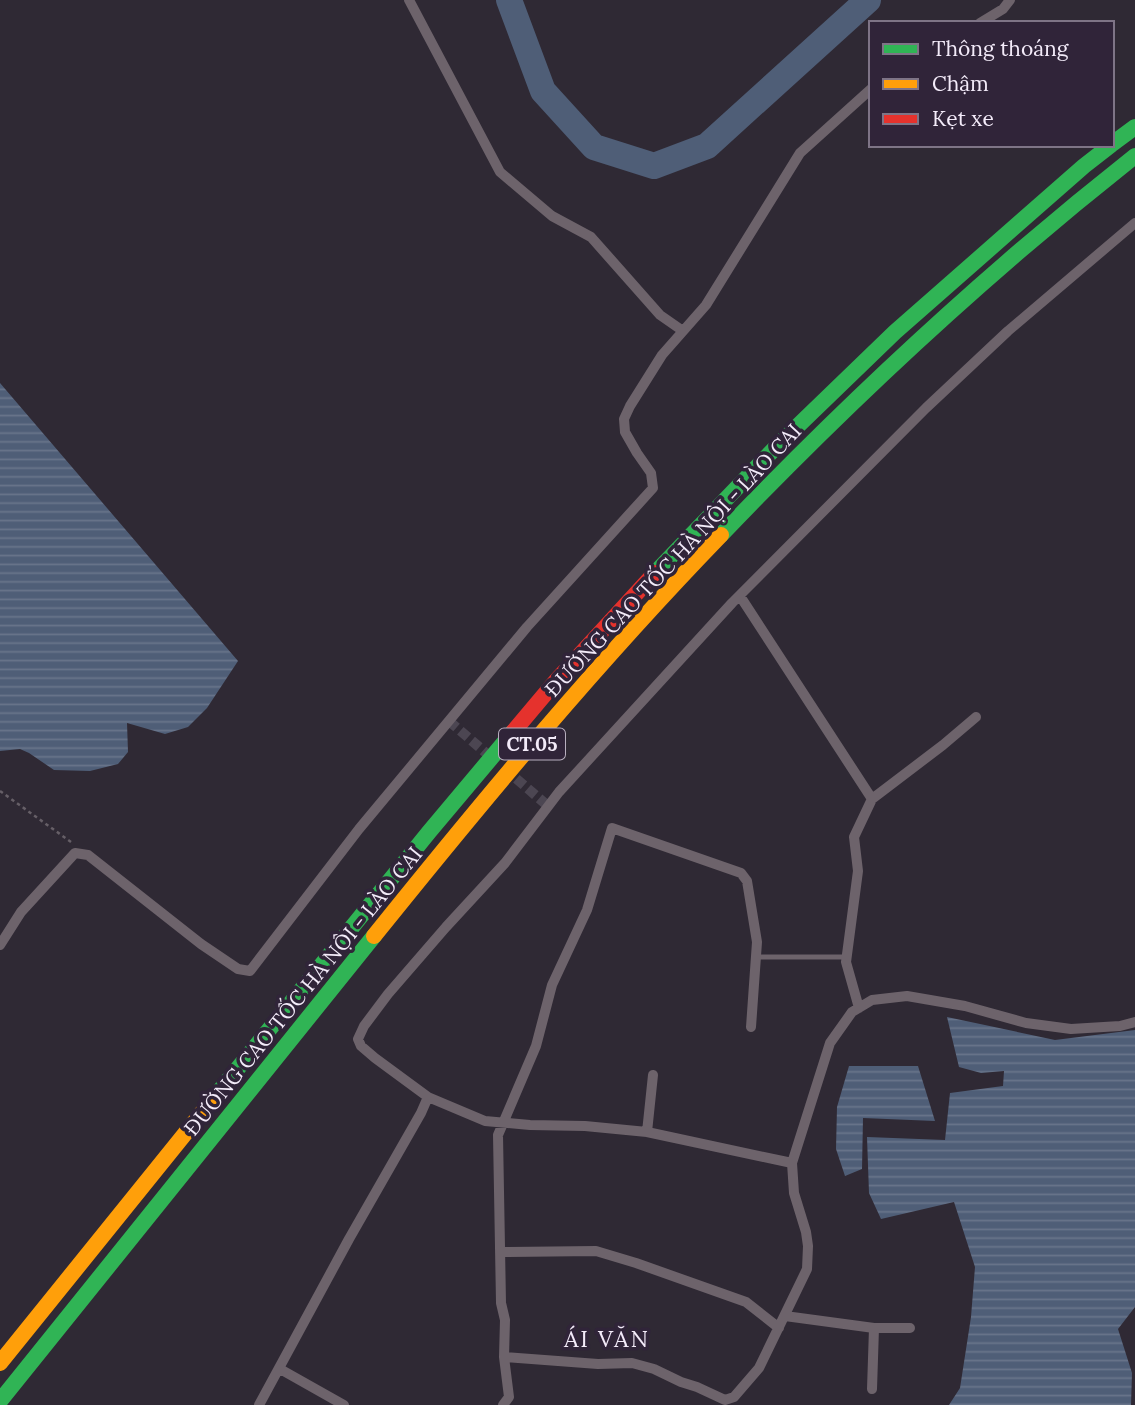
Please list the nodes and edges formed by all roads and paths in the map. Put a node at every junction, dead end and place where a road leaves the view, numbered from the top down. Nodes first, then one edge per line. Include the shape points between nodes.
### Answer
1 (409, 0) edge
2 (1010, 0) edge
3 (983, 21) edge
4 (869, 91) edge
5 (1135, 127) edge
6 (1114, 143) edge
7 (1109, 147) edge
8 (1135, 156) edge
9 (1135, 223) edge
10 (683, 331) junction
11 (740, 596) junction
12 (976, 717) dead end
13 (0, 791) edge
14 (872, 799) junction
15 (88, 855) junction
16 (0, 945) edge
17 (756, 957) junction
18 (847, 957) junction
19 (859, 1008) junction
20 (1135, 1022) edge
21 (751, 1027) dead end
22 (653, 1075) dead end
23 (428, 1097) junction
24 (503, 1123) junction
25 (647, 1132) junction
26 (792, 1163) junction
27 (500, 1252) junction
28 (785, 1316) junction
29 (779, 1328) junction
30 (874, 1328) junction
31 (910, 1328) dead end
32 (504, 1357) junction
33 (0, 1363) edge
34 (280, 1369) junction
35 (872, 1389) dead end
36 (0, 1401) edge
37 (733, 1401) edge
38 (260, 1405) edge
39 (344, 1405) edge
40 (503, 1405) edge

1 - 10 street via 500,172 552,216 591,237 660,315
2 - 3 street
4 - 10 street via 800,153 706,305
5 - 6 highway, ĐƯỜNG CAO TỐC HÀ NỘI - LÀO CAI / CT.05
7 - 33 highway, ĐƯỜNG CAO TỐC HÀ NỘI - LÀO CAI / CT.05 via 895,332 676,550 565,671 429,832
8 - 36 highway, ĐƯỜNG CAO TỐC HÀ NỘI - LÀO CAI / CT.05 via 908,348 794,459 574,695 450,841
9 - 11 street via 926,408
10 - 15 street via 662,355 624,419 625,432 651,473 653,488 519,637 359,829 250,971 238,969 201,944
11 - 14 street
11 - 23 street via 559,792 505,863 364,1026 358,1039 361,1046
12 - 14 street
13 - 15 path
14 - 18 street via 854,837 858,871
15 - 16 street via 75,853 21,912
17 - 18 lane
17 - 21 street
17 - 24 street via 747,881 741,873 611,828 587,910 552,985 536,1046
18 - 19 street
19 - 20 street via 872,1000 906,996 1071,1029
19 - 26 street via 830,1044
22 - 25 street
23 - 24 street via 485,1121
23 - 34 street
24 - 25 street
24 - 27 street via 498,1135
25 - 26 street
26 - 28 street via 794,1193 808,1246 807,1269
27 - 29 street via 596,1251 746,1302
27 - 32 street
28 - 29 street
28 - 30 street
29 - 37 street via 759,1367
30 - 31 street
30 - 35 street
32 - 37 street via 632,1363
32 - 40 street via 509,1397
34 - 38 street
34 - 39 street

